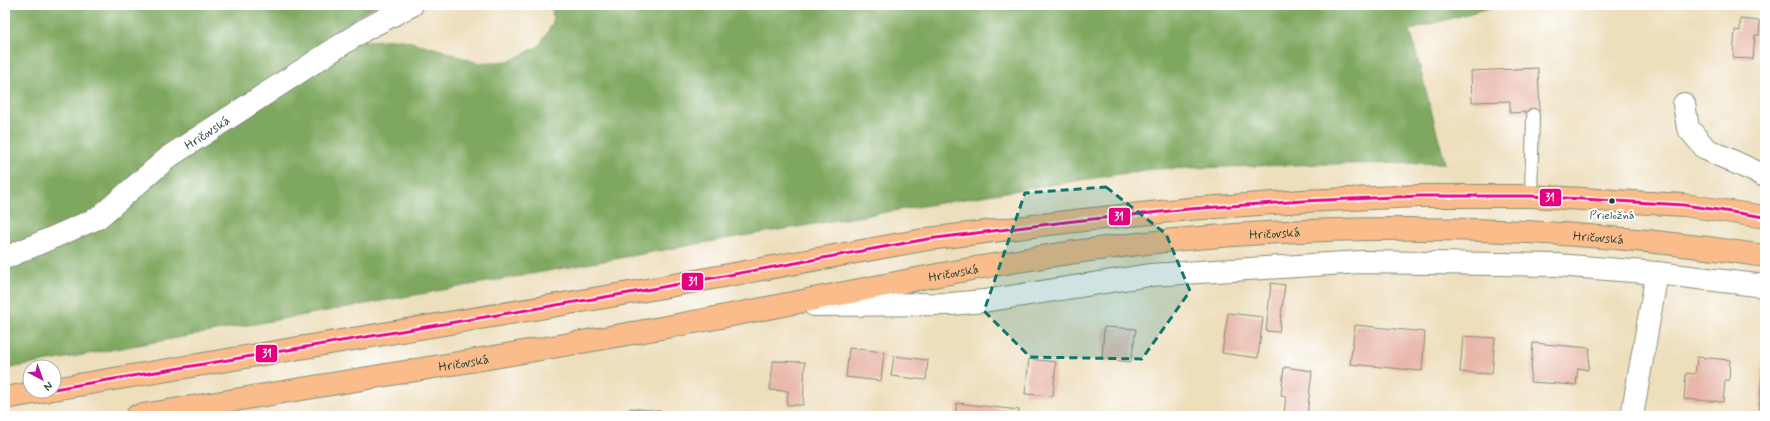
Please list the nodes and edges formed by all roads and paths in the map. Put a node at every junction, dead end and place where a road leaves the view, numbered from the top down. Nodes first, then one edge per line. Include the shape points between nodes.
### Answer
1 (412, 5) edge
2 (1684, 104) dead end
3 (1533, 115) dead end
4 (1765, 176) edge
5 (1531, 196) junction
6 (1765, 217) edge
7 (1765, 256) edge
8 (5, 258) edge
9 (1657, 273) junction
10 (1765, 286) edge
11 (790, 305) junction
12 (62, 388) edge
13 (22, 395) edge
14 (5, 398) edge
15 (137, 416) edge
16 (1632, 416) edge

1 - 8 street, Hričovská via 364,30 170,156 98,218
2 - 4 street via 1688,128 1706,149
3 - 5 lane
5 - 6 main road via 1684,205
5 - 12 main road via 1420,196 1189,209 928,239 627,294
7 - 11 main road, Hričovská via 1680,244 1529,232 1422,229 1306,231 1192,239 1081,251 937,275
9 - 10 street, Hričovská
9 - 11 street, Hričovská via 1557,265 1360,262 1150,275 984,301
9 - 16 street
11 - 15 main road, Hričovská
13 - 14 main road

